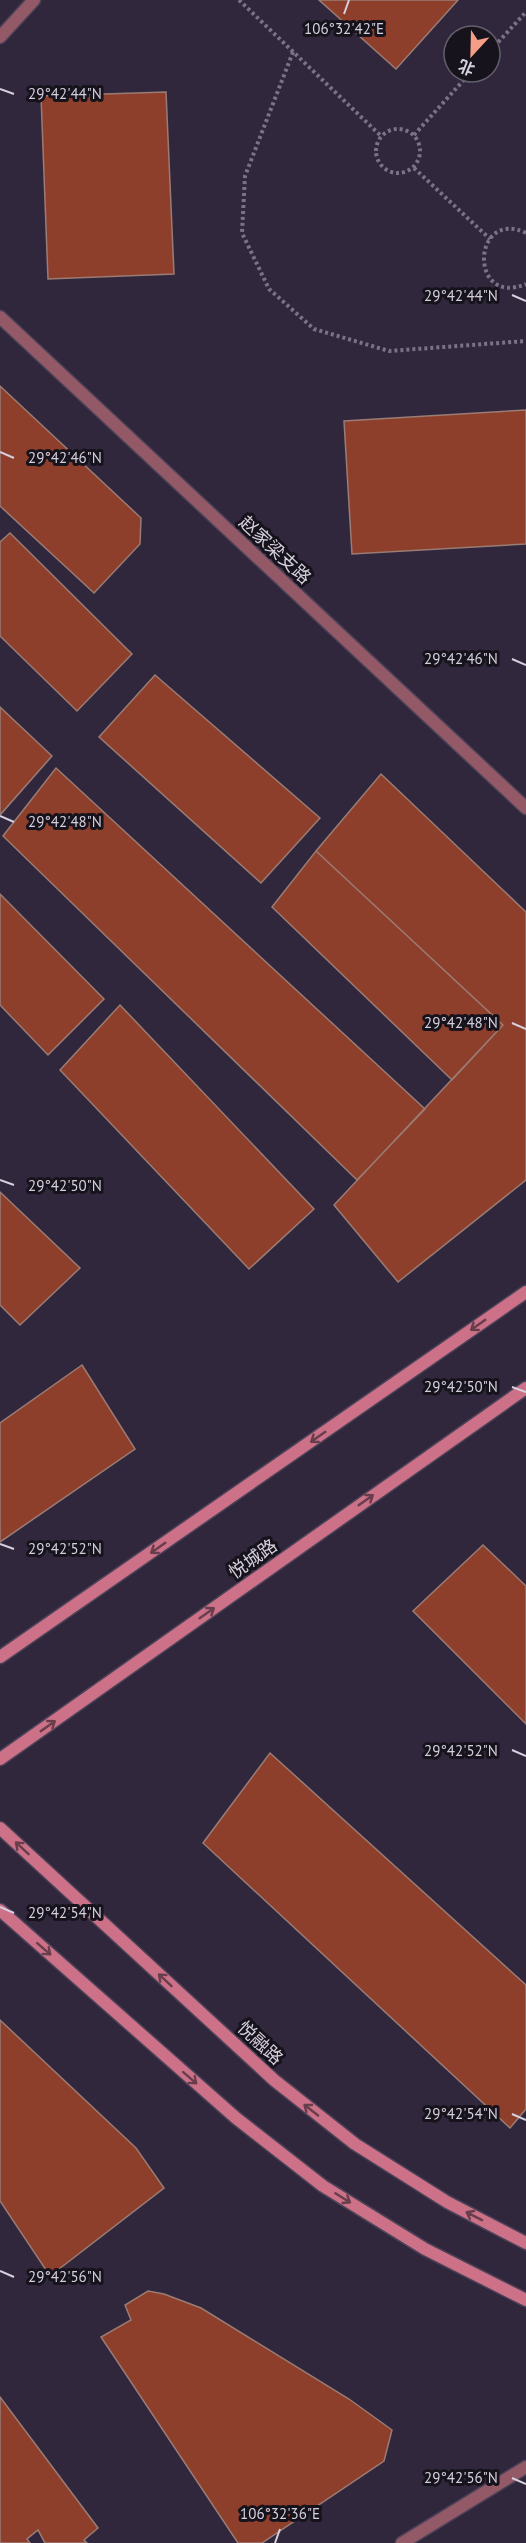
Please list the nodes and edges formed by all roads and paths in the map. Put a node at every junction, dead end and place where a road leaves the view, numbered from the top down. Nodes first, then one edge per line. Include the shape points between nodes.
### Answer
1 (34, 0) edge
2 (239, 0) edge
3 (526, 12) edge
4 (0, 37) edge
5 (502, 38) edge
6 (293, 52) junction
7 (460, 84) edge
8 (414, 135) junction
9 (381, 136) junction
10 (414, 168) junction
11 (526, 233) edge
12 (489, 239) junction
13 (526, 284) edge
14 (0, 317) edge
15 (526, 341) edge
16 (526, 808) edge
17 (526, 1292) edge
18 (526, 1388) edge
19 (0, 1658) edge
20 (0, 1759) edge
21 (0, 1828) edge
22 (0, 1910) edge
23 (526, 2243) edge
24 (526, 2300) edge
25 (526, 2467) edge
26 (402, 2543) edge

1 - 4 street
2 - 6 path
3 - 5 path
6 - 9 path
6 - 15 path via 245,176 242,233 269,289 314,328 389,351
7 - 8 path
8 - 9 path via 401,129
8 - 10 path via 420,156
9 - 10 path via 376,150 380,165 400,174
10 - 12 path
11 - 12 path via 510,229
12 - 13 path via 483,262 492,280 509,288
14 - 16 street, 赵家梁支路
17 -> 19 main road
20 -> 18 main road, 悦城路
23 -> 21 main road, 悦融路 via 447,2202 355,2144 274,2080
22 -> 24 main road via 236,2118 323,2186 425,2249
25 - 26 street

